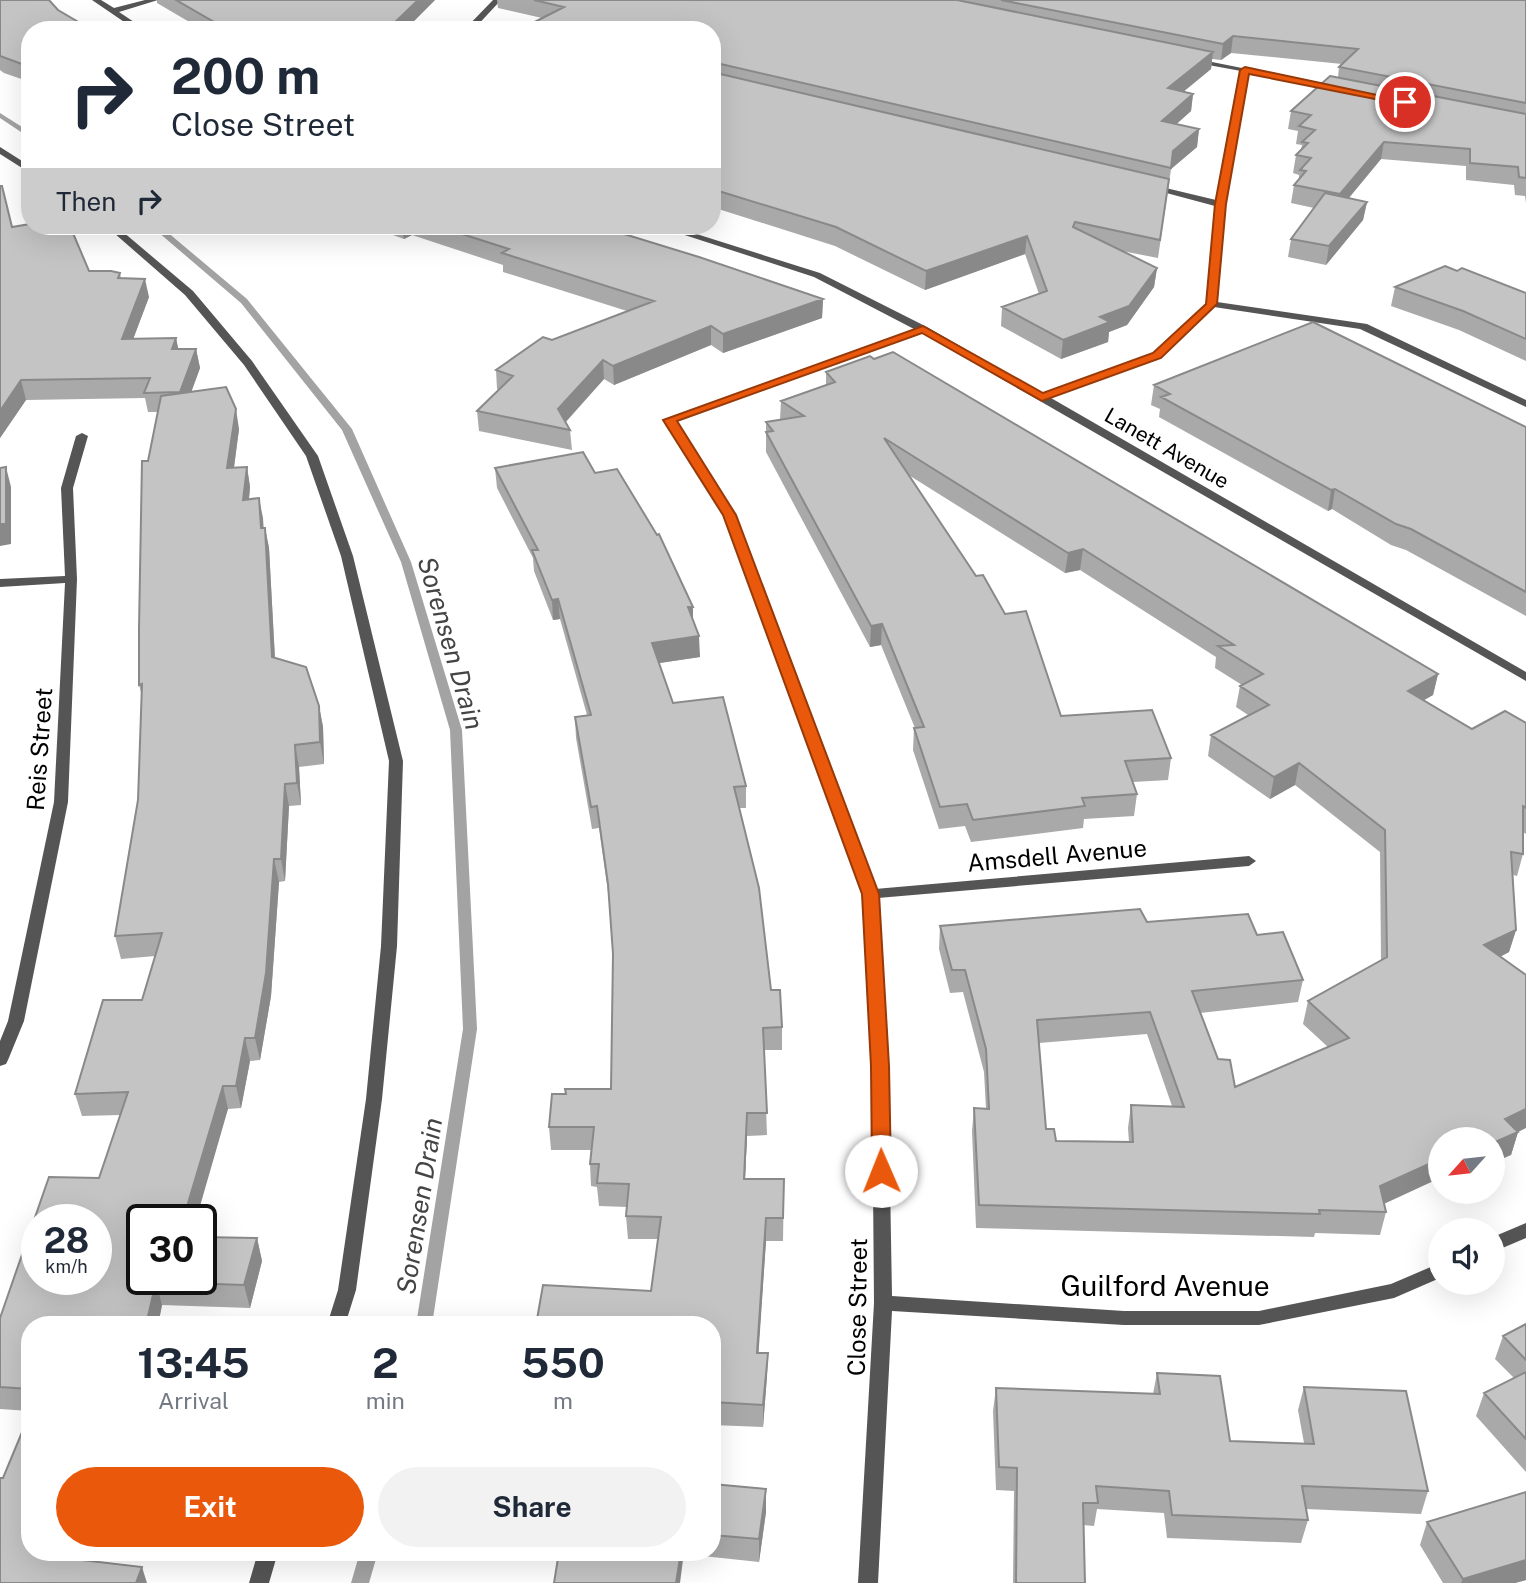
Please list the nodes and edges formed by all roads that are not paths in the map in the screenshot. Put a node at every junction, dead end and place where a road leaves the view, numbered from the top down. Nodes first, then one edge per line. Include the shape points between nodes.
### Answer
1 (96, 0) edge
2 (154, 0) edge
3 (497, 0) edge
4 (111, 11) junction
5 (127, 21) edge
6 (477, 21) edge
7 (1178, 57) edge
8 (1245, 70) junction
9 (1345, 90) edge
10 (0, 150) edge
11 (21, 164) edge
12 (1140, 185) edge
13 (1220, 204) junction
14 (121, 235) edge
15 (690, 235) edge
16 (1212, 304) junction
17 (923, 329) junction
18 (1042, 398) junction
19 (1526, 404) edge
20 (82, 436) dead end
21 (71, 579) junction
22 (0, 583) edge
23 (1526, 677) edge
24 (1249, 861) dead end
25 (870, 894) junction
26 (0, 1060) edge
27 (1526, 1230) edge
28 (1505, 1240) edge
29 (1428, 1275) edge
30 (883, 1303) junction
31 (339, 1316) edge
32 (265, 1561) edge
33 (259, 1583) edge
34 (868, 1583) edge

1 - 4 street
2 - 4 street
3 - 6 street
4 - 5 street
7 - 8 street
8 - 9 street
8 - 13 street
10 - 11 street
12 - 13 street
13 - 16 street
14 - 31 street via 189,293 248,363 312,457 347,556 396,761 389,946 374,1099
15 - 17 street, Lanett Avenue via 817,275
16 - 18 street via 1157,356
16 - 19 street via 1363,326
17 - 18 street, Lanett Avenue
17 - 25 street, Close Street via 669,420 729,515
18 - 23 street, Lanett Avenue
20 - 21 street, Reis Street via 67,488
21 - 22 street
21 - 26 street, Reis Street via 61,802 16,1021
24 - 25 street, Amsdell Avenue
25 - 30 street, Close Street via 880,1066
27 - 28 street
29 - 30 street, Guilford Avenue via 1394,1291 1259,1318 1124,1318
30 - 34 street, Close Street
32 - 33 street

